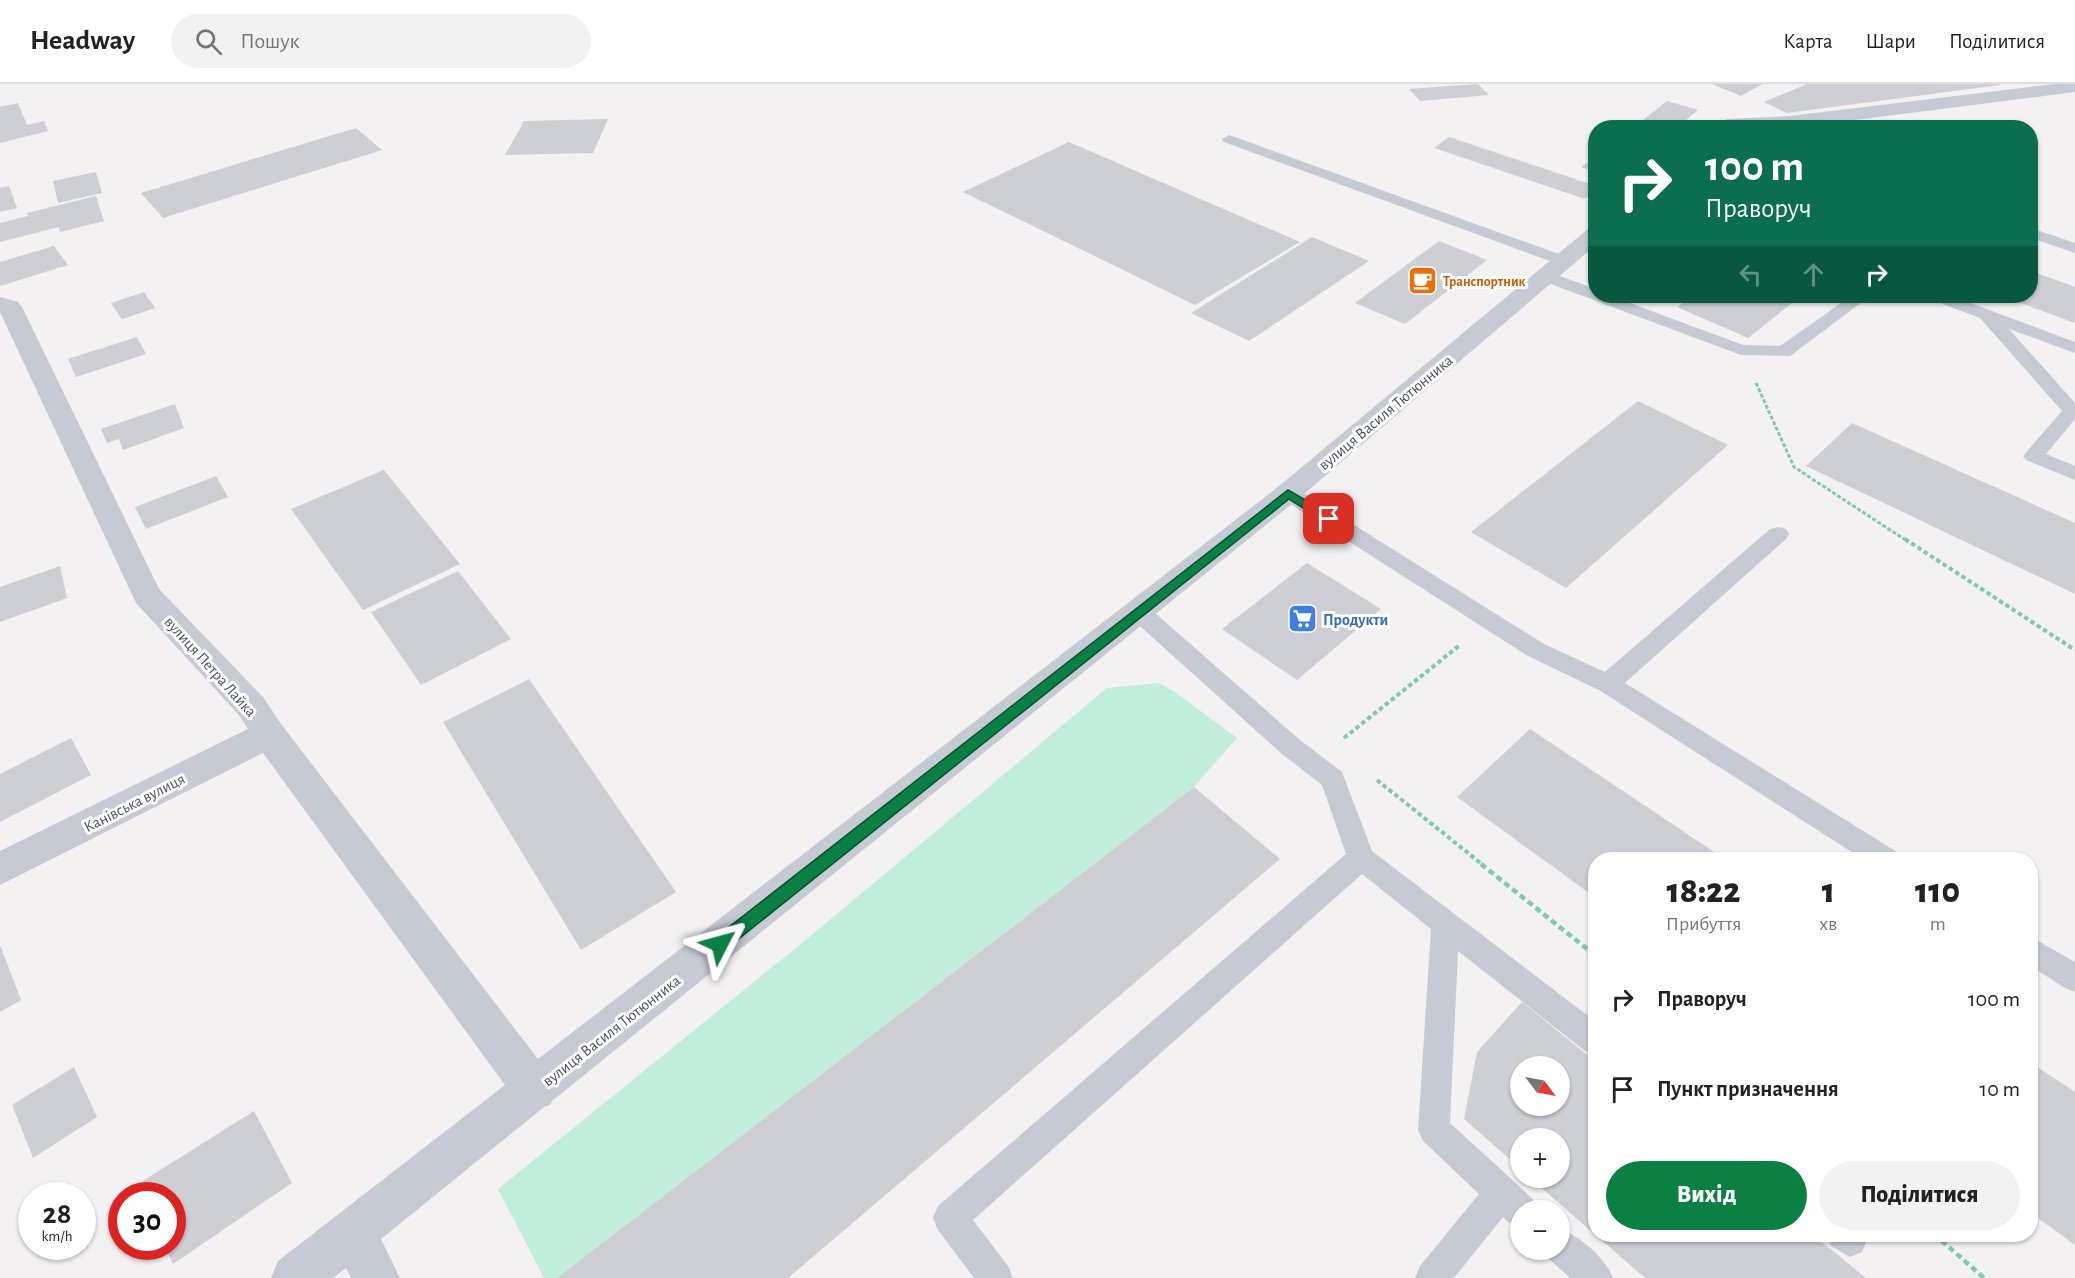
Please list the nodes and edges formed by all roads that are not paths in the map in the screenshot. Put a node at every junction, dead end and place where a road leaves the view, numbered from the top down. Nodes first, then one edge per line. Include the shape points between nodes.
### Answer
1 (2075, 87) edge
2 (1832, 120) edge
3 (1229, 139) dead end
4 (2038, 236) edge
5 (1588, 241) edge
6 (2075, 248) edge
7 (1555, 269) junction
8 (1588, 289) edge
9 (1618, 303) edge
10 (1852, 303) edge
11 (1957, 303) edge
12 (0, 304) edge
13 (1986, 314) junction
14 (2075, 348) edge
15 (2075, 474) edge
16 (1288, 493) junction
17 (1778, 534) dead end
18 (1139, 612) junction
19 (1608, 684) junction
20 (269, 734) junction
21 (1874, 852) edge
22 (1361, 858) junction
23 (0, 869) edge
24 (1445, 924) junction
25 (2038, 954) edge
26 (2075, 978) edge
27 (1588, 1035) edge
28 (535, 1090) junction
29 (1510, 1201) edge
30 (1510, 1203) edge
31 (353, 1233) junction
32 (1570, 1255) edge
33 (295, 1278) edge
34 (376, 1278) edge
35 (996, 1278) edge
36 (1432, 1278) edge
37 (1596, 1278) edge

1 - 2 street
3 - 7 lane
4 - 6 lane
5 - 7 street, вулиця Василя Тютюнника
7 - 8 lane
7 - 16 street, вулиця Василя Тютюнника
9 - 10 lane via 1741,350 1785,352
11 - 13 lane
12 - 20 street, вулиця Петра Лайка via 10,307 147,595 251,706
13 - 14 lane
13 - 15 lane via 2072,411 2033,456
16 - 18 street, вулиця Василя Тютюнника
16 - 19 lane via 1536,650
17 - 19 lane
18 - 22 lane via 1291,747 1333,779
18 - 28 street, вулиця Василя Тютюнника
19 - 21 lane
20 - 23 street, Канівська вулиця
20 - 28 street, вулиця Петра Лайка
22 - 24 lane
22 - 35 lane via 950,1218
24 - 27 lane
24 - 29 lane via 1434,1130
25 - 26 lane
28 - 31 street, вулиця Василя Тютюнника
30 - 36 lane
31 - 33 street, вулиця Василя Тютюнника
31 - 34 street
32 - 37 lane

